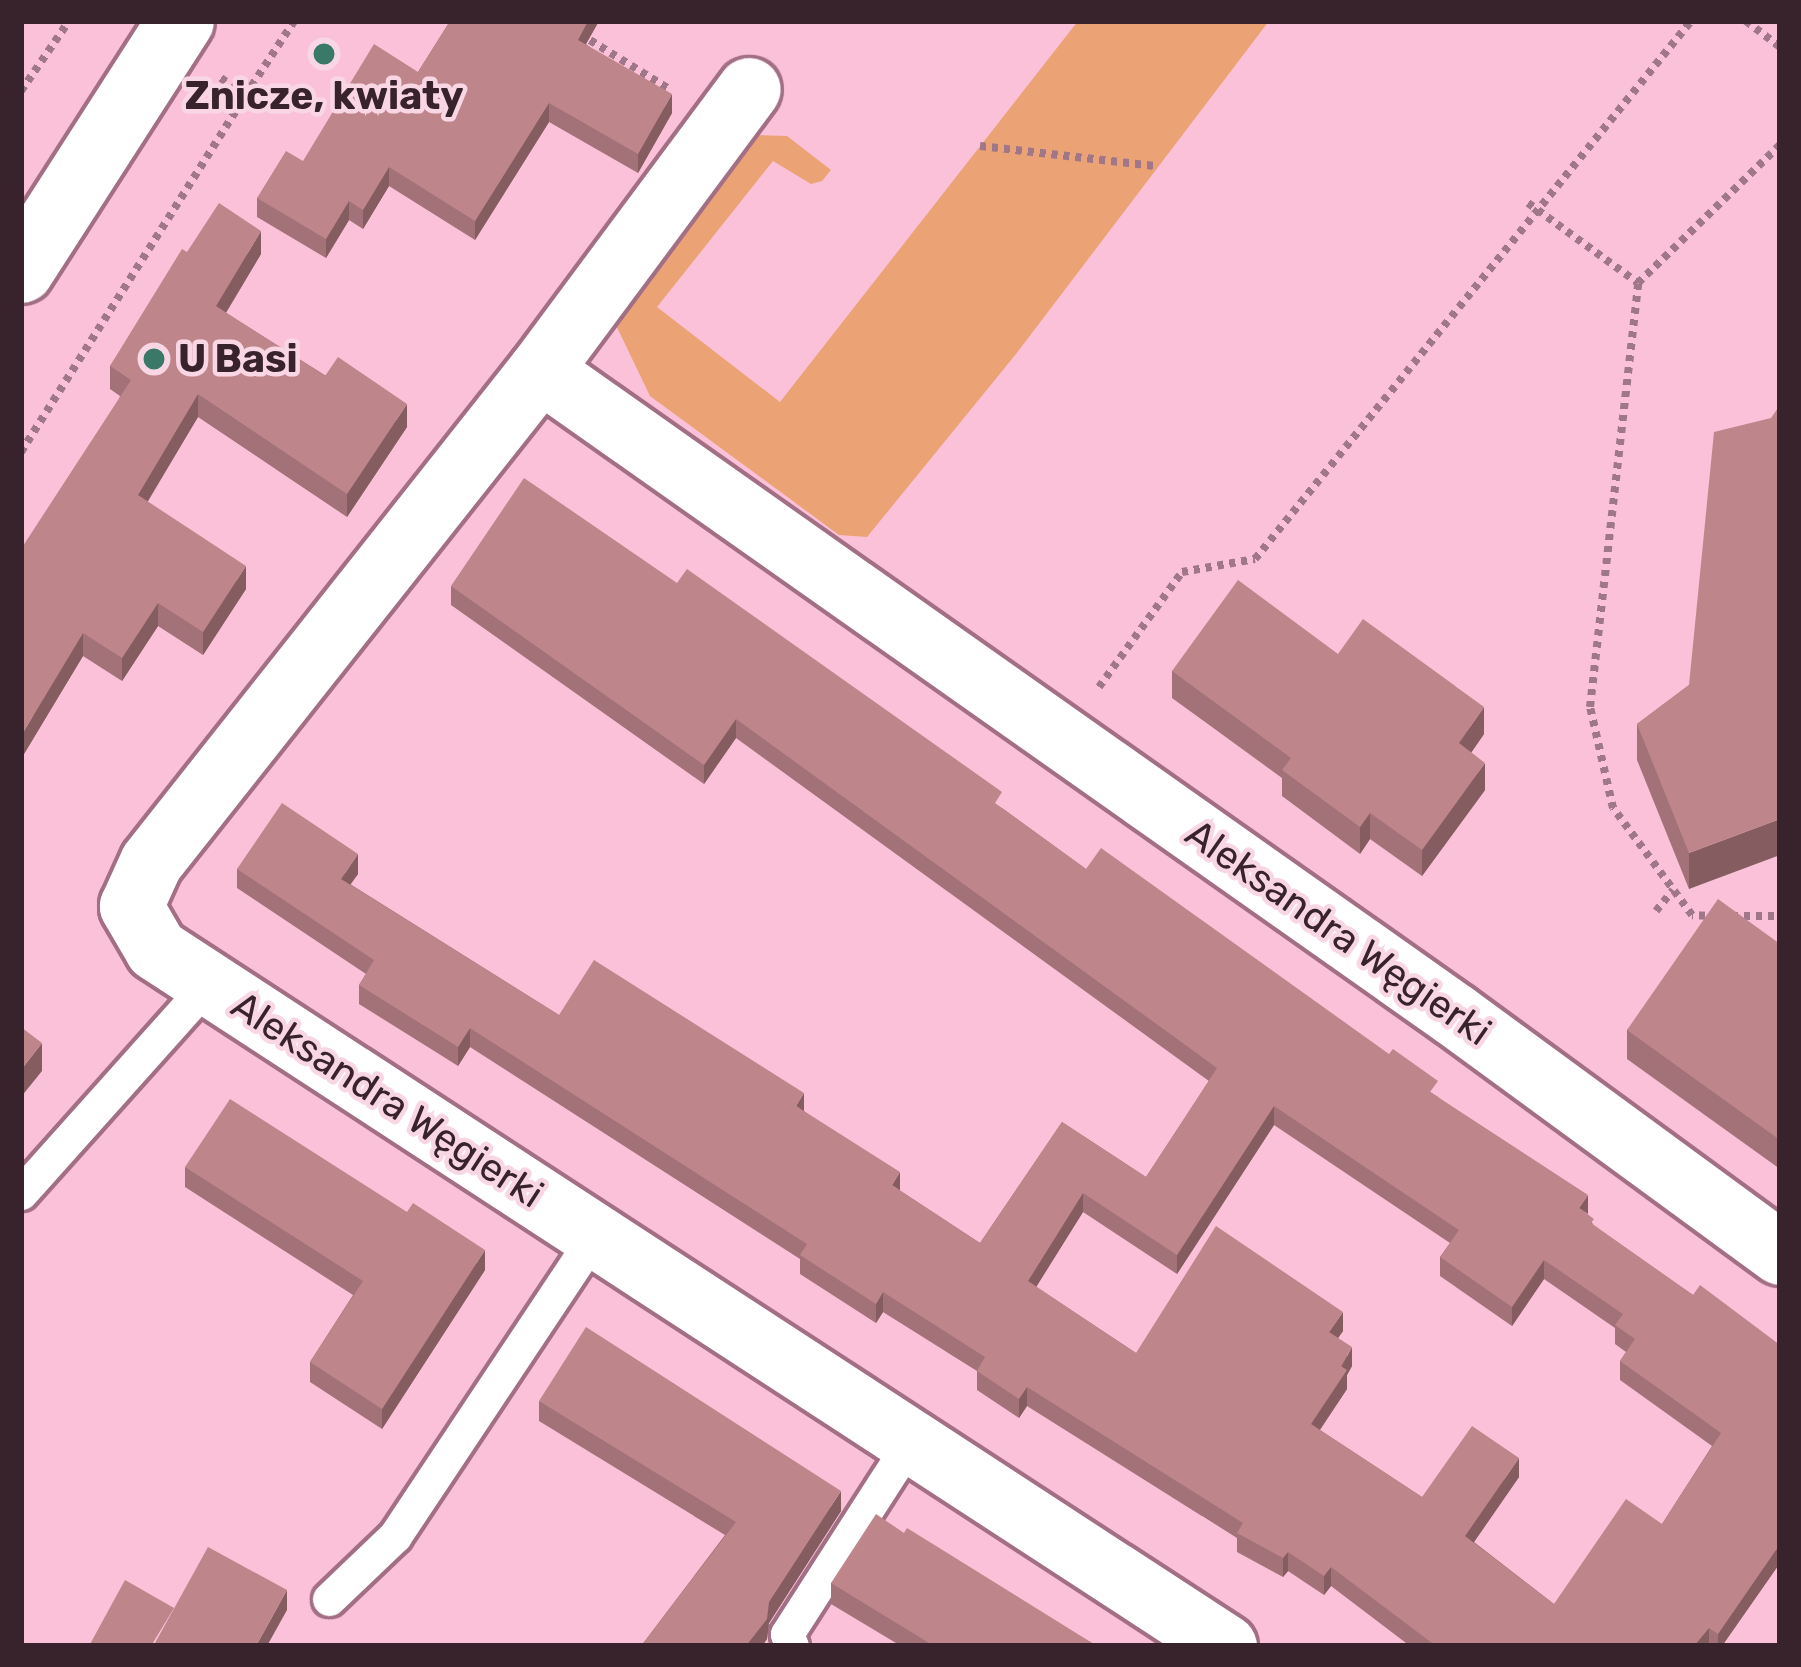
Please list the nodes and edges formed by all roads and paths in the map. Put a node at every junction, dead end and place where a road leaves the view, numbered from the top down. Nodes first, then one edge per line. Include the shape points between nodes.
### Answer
1 (69, 21) edge
2 (294, 21) edge
3 (1691, 21) edge
4 (1746, 21) edge
5 (175, 30) edge
6 (578, 33) edge
7 (1780, 47) edge
8 (21, 91) edge
9 (245, 96) junction
10 (737, 107) joint
11 (980, 146) dead end
12 (1780, 146) edge
13 (1155, 166) dead end
14 (1528, 203) dead end
15 (1537, 211) junction
16 (21, 270) edge
17 (1638, 283) junction
18 (540, 370) junction
19 (21, 452) edge
20 (1093, 698) dead end
21 (1672, 890) junction
22 (1656, 910) dead end
23 (1692, 915) junction
24 (1780, 916) edge
25 (1694, 931) edge
26 (208, 983) junction
27 (21, 1193) edge
28 (595, 1235) junction
29 (1780, 1253) edge
30 (911, 1441) junction
31 (329, 1599) dead end
32 (792, 1646) edge
33 (1225, 1646) edge

1 - 8 path
2 - 9 path
3 - 15 path
4 - 7 path
5 - 9 path
5 - 16 street
6 - 10 path
9 - 19 path
10 - 18 street, Aleksandra Węgierki
11 - 13 path
12 - 17 path
14 - 15 path
15 - 17 path
15 - 20 path via 1255,560 1182,572
17 - 21 path via 1590,707 1612,808
18 - 26 street, Aleksandra Węgierki via 151,862 131,906 156,950
18 - 29 street, Aleksandra Węgierki
21 - 22 path
21 - 23 path
23 - 24 path
23 - 25 path
26 - 27 lane
26 - 28 street, Aleksandra Węgierki
28 - 30 street, Aleksandra Węgierki
28 - 31 lane via 395,1536
30 - 32 lane via 787,1634
30 - 33 street, Aleksandra Węgierki

